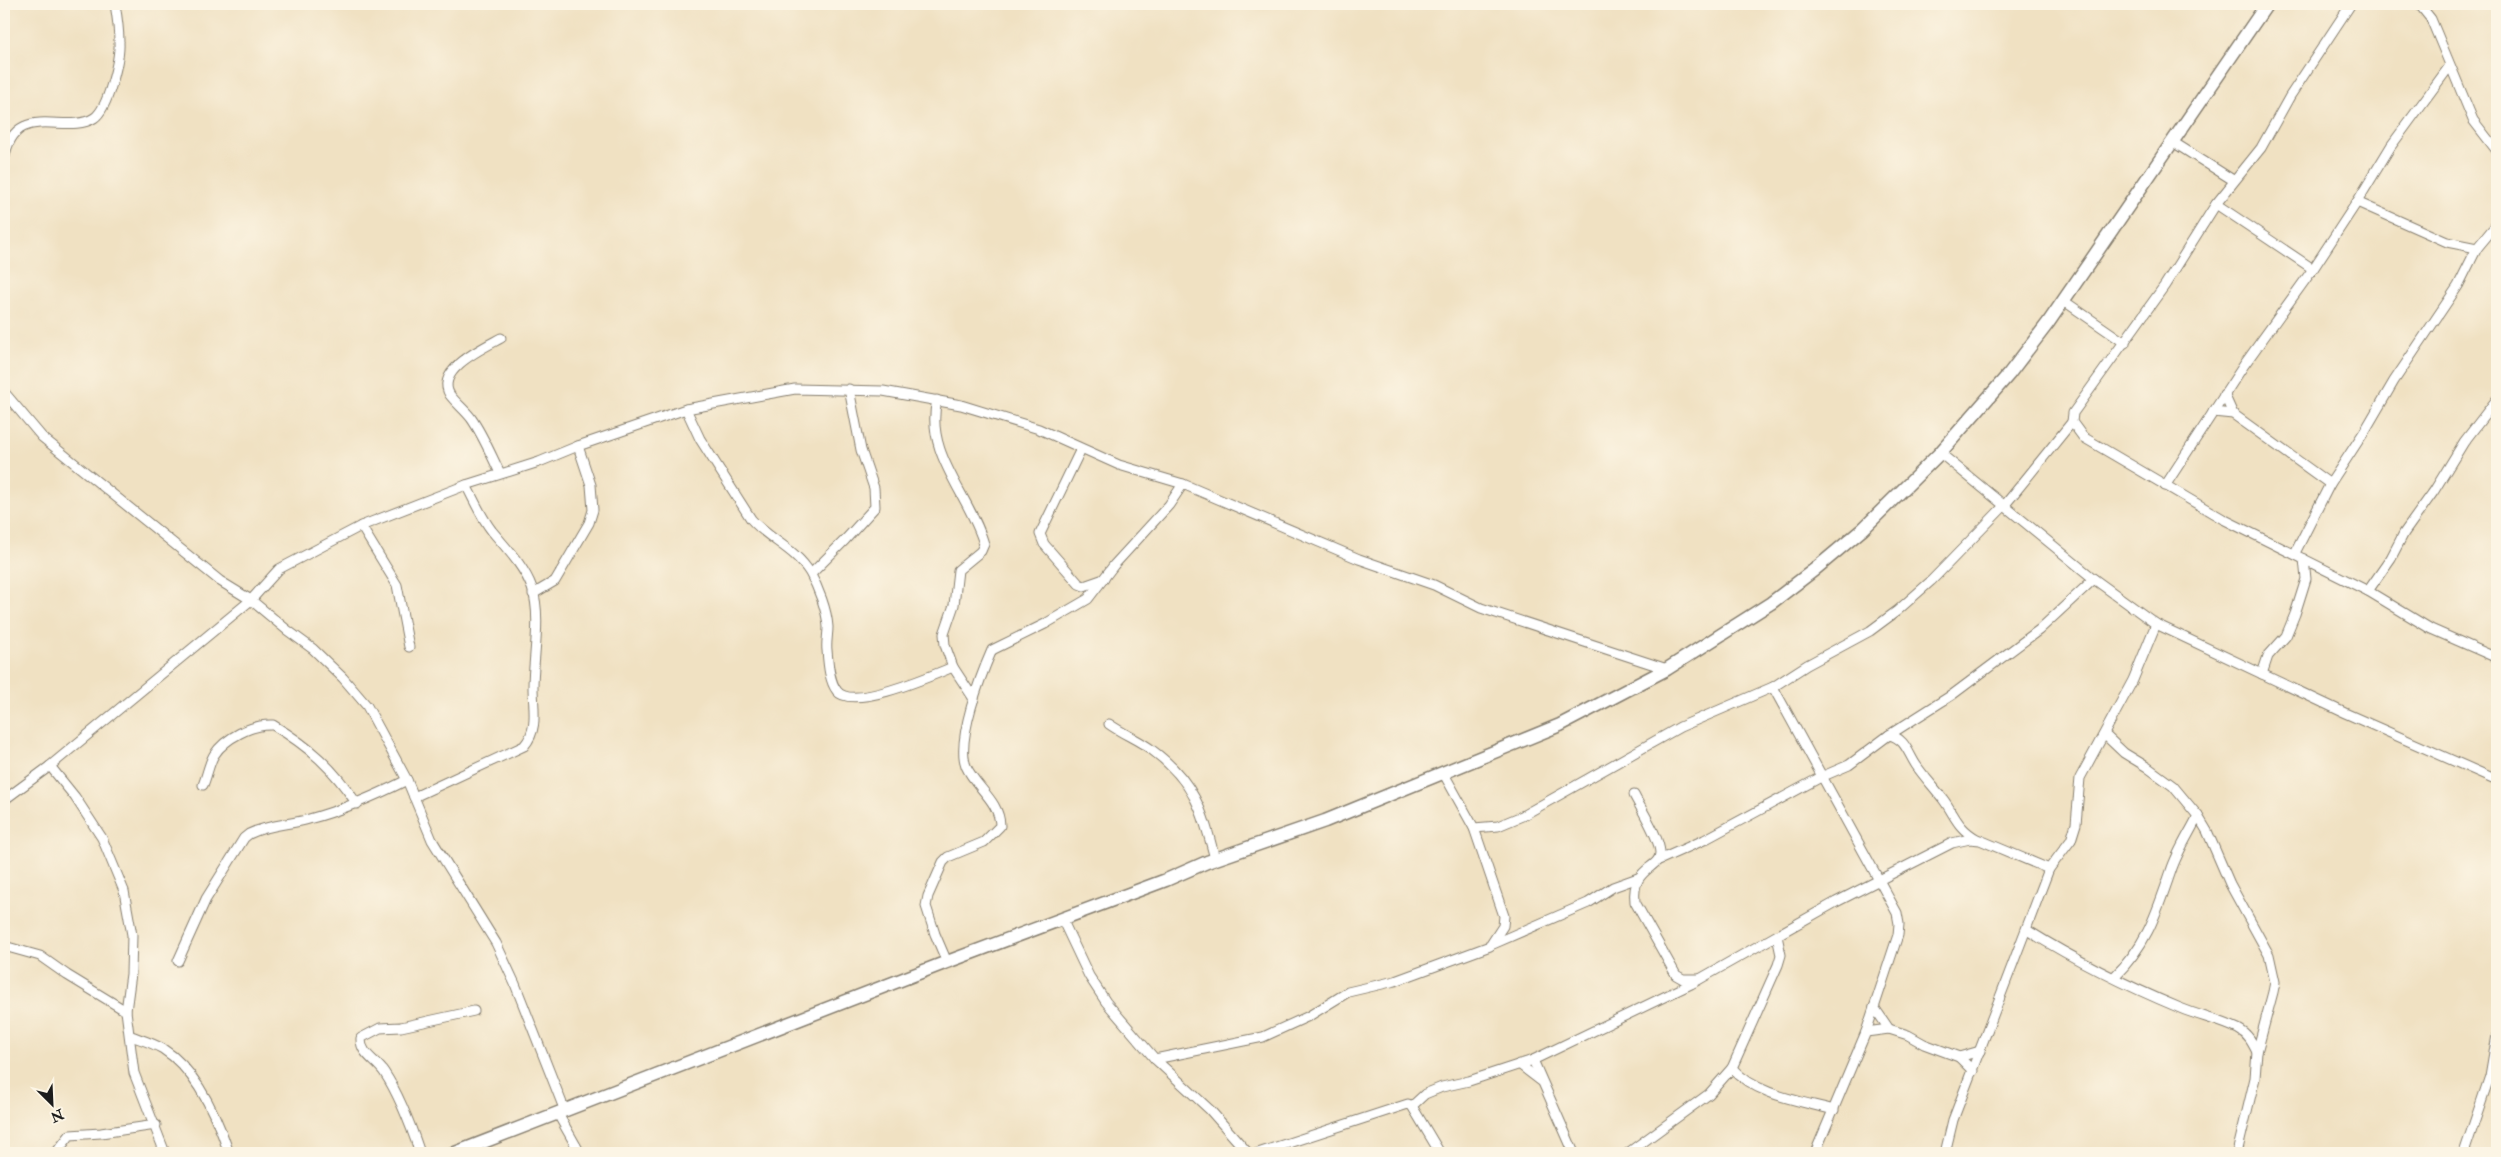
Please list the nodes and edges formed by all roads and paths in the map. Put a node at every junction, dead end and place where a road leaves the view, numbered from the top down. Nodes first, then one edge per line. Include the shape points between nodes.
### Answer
1 (115, 4) edge
2 (2268, 4) edge
3 (2351, 4) edge
4 (2419, 4) edge
5 (2449, 67) junction
6 (2173, 142) junction
7 (2497, 151) edge
8 (4, 160) edge
9 (2233, 180) junction
10 (2358, 202) junction
11 (2216, 204) junction
12 (2497, 224) edge
13 (2477, 248) junction
14 (2312, 269) junction
15 (2064, 301) junction
16 (502, 338) dead end
17 (2125, 343) junction
18 (849, 389) junction
19 (4, 392) edge
20 (2224, 394) junction
21 (2497, 399) edge
22 (937, 400) junction
23 (686, 409) junction
24 (2213, 412) junction
25 (2233, 414) junction
26 (2072, 422) junction
27 (578, 446) junction
28 (1081, 449) junction
29 (1940, 453) junction
30 (500, 473) junction
31 (466, 484) junction
32 (1183, 484) junction
33 (2330, 484) junction
34 (2166, 486) junction
35 (2004, 506) junction
36 (361, 526) junction
37 (2295, 553) junction
38 (2304, 559) junction
39 (810, 574) junction
40 (1106, 578) junction
41 (2094, 578) junction
42 (2368, 591) junction
43 (533, 594) junction
44 (251, 600) junction
45 (2156, 624) junction
46 (409, 647) dead end
47 (2497, 658) edge
48 (952, 667) junction
49 (1666, 669) junction
50 (2262, 674) junction
51 (1773, 687) junction
52 (974, 699) junction
53 (1109, 724) dead end
54 (1889, 735) junction
55 (2105, 735) junction
56 (50, 766) junction
57 (1444, 774) junction
58 (1821, 777) junction
59 (406, 780) junction
60 (2497, 780) edge
61 (203, 785) dead end
62 (1634, 795) dead end
63 (414, 797) junction
64 (4, 800) edge
65 (357, 804) junction
66 (2198, 816) junction
67 (1955, 821) junction
68 (1474, 828) junction
69 (1980, 840) junction
70 (1952, 843) junction
71 (1215, 859) junction
72 (1659, 860) junction
73 (2049, 869) junction
74 (1638, 878) junction
75 (1879, 879) junction
76 (1062, 919) junction
77 (2026, 930) junction
78 (1777, 936) junction
79 (4, 946) edge
80 (1490, 946) junction
81 (178, 961) dead end
82 (947, 962) junction
83 (2114, 978) junction
84 (1699, 979) junction
85 (1874, 1007) junction
86 (474, 1011) dead end
87 (126, 1012) junction
88 (1889, 1029) junction
89 (1866, 1032) junction
90 (2497, 1035) edge
91 (131, 1036) junction
92 (1980, 1051) junction
93 (2257, 1052) junction
94 (1958, 1057) junction
95 (1155, 1060) junction
96 (1533, 1060) junction
97 (1519, 1064) junction
98 (1732, 1068) junction
99 (1973, 1072) junction
100 (2494, 1078) edge
101 (1542, 1081) junction
102 (1412, 1106) junction
103 (1834, 1110) junction
104 (562, 1113) junction
105 (156, 1125) junction
106 (56, 1153) edge
107 (165, 1153) edge
108 (229, 1153) edge
109 (420, 1153) edge
110 (455, 1153) edge
111 (580, 1153) edge
112 (1248, 1153) edge
113 (1258, 1153) edge
114 (1440, 1153) edge
115 (1574, 1153) edge
116 (1628, 1153) edge
117 (1815, 1153) edge
118 (1945, 1153) edge
119 (2237, 1153) edge
120 (2464, 1153) edge

1 - 8 street via 119,44 103,108 94,118 75,123 46,122 18,131 9,140
2 - 6 main road
3 - 9 street via 2290,96 2261,148
4 - 5 street via 2431,19
5 - 7 street via 2473,120
5 - 10 street via 2391,146
6 - 9 street
6 - 15 main road
9 - 11 street
10 - 13 street via 2447,242
10 - 14 street
11 - 14 street
11 - 17 street
12 - 13 street
13 - 33 street via 2458,286 2394,380
14 - 20 street
15 - 17 street
15 - 29 main road via 2009,374
16 - 30 street via 460,362 446,386 450,396 476,425
17 - 26 street via 2073,413
18 - 22 street via 883,390
18 - 23 street via 795,389
18 - 39 street via 874,488 875,507
19 - 44 street via 42,437 220,581
20 - 24 street
20 - 25 street
21 - 42 street via 2464,442
22 - 28 street via 1039,429
22 - 48 street via 934,412 940,449 984,544 957,574 954,605 944,634
23 - 27 street
23 - 39 street via 700,439 751,519 790,549
24 - 25 street
24 - 34 street
25 - 33 street
26 - 34 street via 2083,437
26 - 35 street
27 - 30 street
27 - 43 street via 591,485 593,510 555,581
28 - 32 street via 1119,465
28 - 40 street via 1040,534 1044,544 1079,584 1084,586
29 - 35 street
29 - 49 main road via 1863,529 1814,570 1771,603
30 - 31 street
31 - 36 street
31 - 43 street via 491,530 523,569
32 - 40 street
32 - 49 street via 1359,559 1434,585 1481,608
33 - 37 street
34 - 37 street via 2223,520
35 - 41 street
35 - 51 street via 1897,611 1870,631
36 - 44 street via 279,569
36 - 46 street via 397,585
37 - 38 street
38 - 42 street
38 - 50 street via 2306,579 2295,614 2286,636 2268,656
39 - 48 street via 828,627 826,648 831,677 843,696 851,698 883,692
40 - 52 street via 1079,606 992,650
41 - 45 street
41 - 54 street via 2039,630 1952,695
42 - 47 street via 2431,629
43 - 63 street via 536,615 534,724 528,741 524,746
44 - 56 street
44 - 59 street via 313,649 343,678 367,706
45 - 50 street
45 - 55 street
48 - 52 street
49 - 57 main road via 1560,725
50 - 60 street
51 - 58 street
51 - 68 street via 1680,727 1522,816 1498,826
52 - 82 street via 964,746 966,766 996,808 1000,826 984,842 948,857 928,896 926,906
53 - 71 street via 1150,749 1177,772 1200,805
54 - 58 street via 1849,765
54 - 67 street via 1905,744 1916,766 1945,802
55 - 66 street via 2124,753 2174,786
55 - 73 street via 2080,778 2076,824 2071,840
56 - 64 street
56 - 87 street via 102,838 124,891 132,935
57 - 68 street
57 - 71 main road
58 - 72 street via 1704,840
58 - 75 street
59 - 63 street
59 - 65 street
61 - 65 street via 213,756 229,740 273,724 316,753 339,777
62 - 72 street via 1659,847
63 - 104 street via 432,840 496,943 515,984
65 - 81 street via 306,820 268,826 244,838 206,899
66 - 83 street via 2171,870 2161,906 2149,932 2131,961
66 - 93 street via 2208,830 2230,884 2269,956 2274,992
67 - 69 street via 1969,835
67 - 70 street
68 - 80 street via 1504,916 1503,926
69 - 70 street
69 - 73 street
70 - 75 street
71 - 76 main road
72 - 74 street
73 - 77 street
74 - 80 street
74 - 84 street via 1635,902 1669,965 1683,979
75 - 78 street
75 - 85 street via 1897,913 1899,924
76 - 82 main road
76 - 95 street via 1089,976 1106,1002
77 - 83 street
77 - 92 street
78 - 84 street
78 - 98 street via 1781,955 1778,966
79 - 87 street via 40,956
80 - 95 street via 1395,981 1348,992 1309,1016 1263,1037
82 - 104 main road
83 - 93 street via 2190,1013 2237,1028 2251,1039
84 - 96 street
85 - 88 street
85 - 89 street
86 - 109 street via 401,1027 380,1028 361,1038 362,1048 380,1065 394,1089
87 - 91 street
88 - 89 street
88 - 94 street
89 - 103 street
90 - 100 street
91 - 105 street via 134,1073
91 - 108 street via 165,1050 194,1080 219,1124
92 - 94 street
92 - 99 street
93 - 119 street via 2255,1078
94 - 99 street
95 - 112 street via 1210,1110
96 - 97 street
96 - 101 street
97 - 101 street
97 - 102 street via 1469,1081 1442,1086 1425,1094
98 - 103 street via 1747,1081 1779,1095
98 - 116 street via 1709,1094
99 - 118 street via 1953,1120
100 - 120 street
101 - 115 street
102 - 113 street via 1408,1104 1382,1111
102 - 114 street
103 - 117 street
104 - 110 main road
104 - 111 street
105 - 106 street via 70,1135
105 - 107 street

